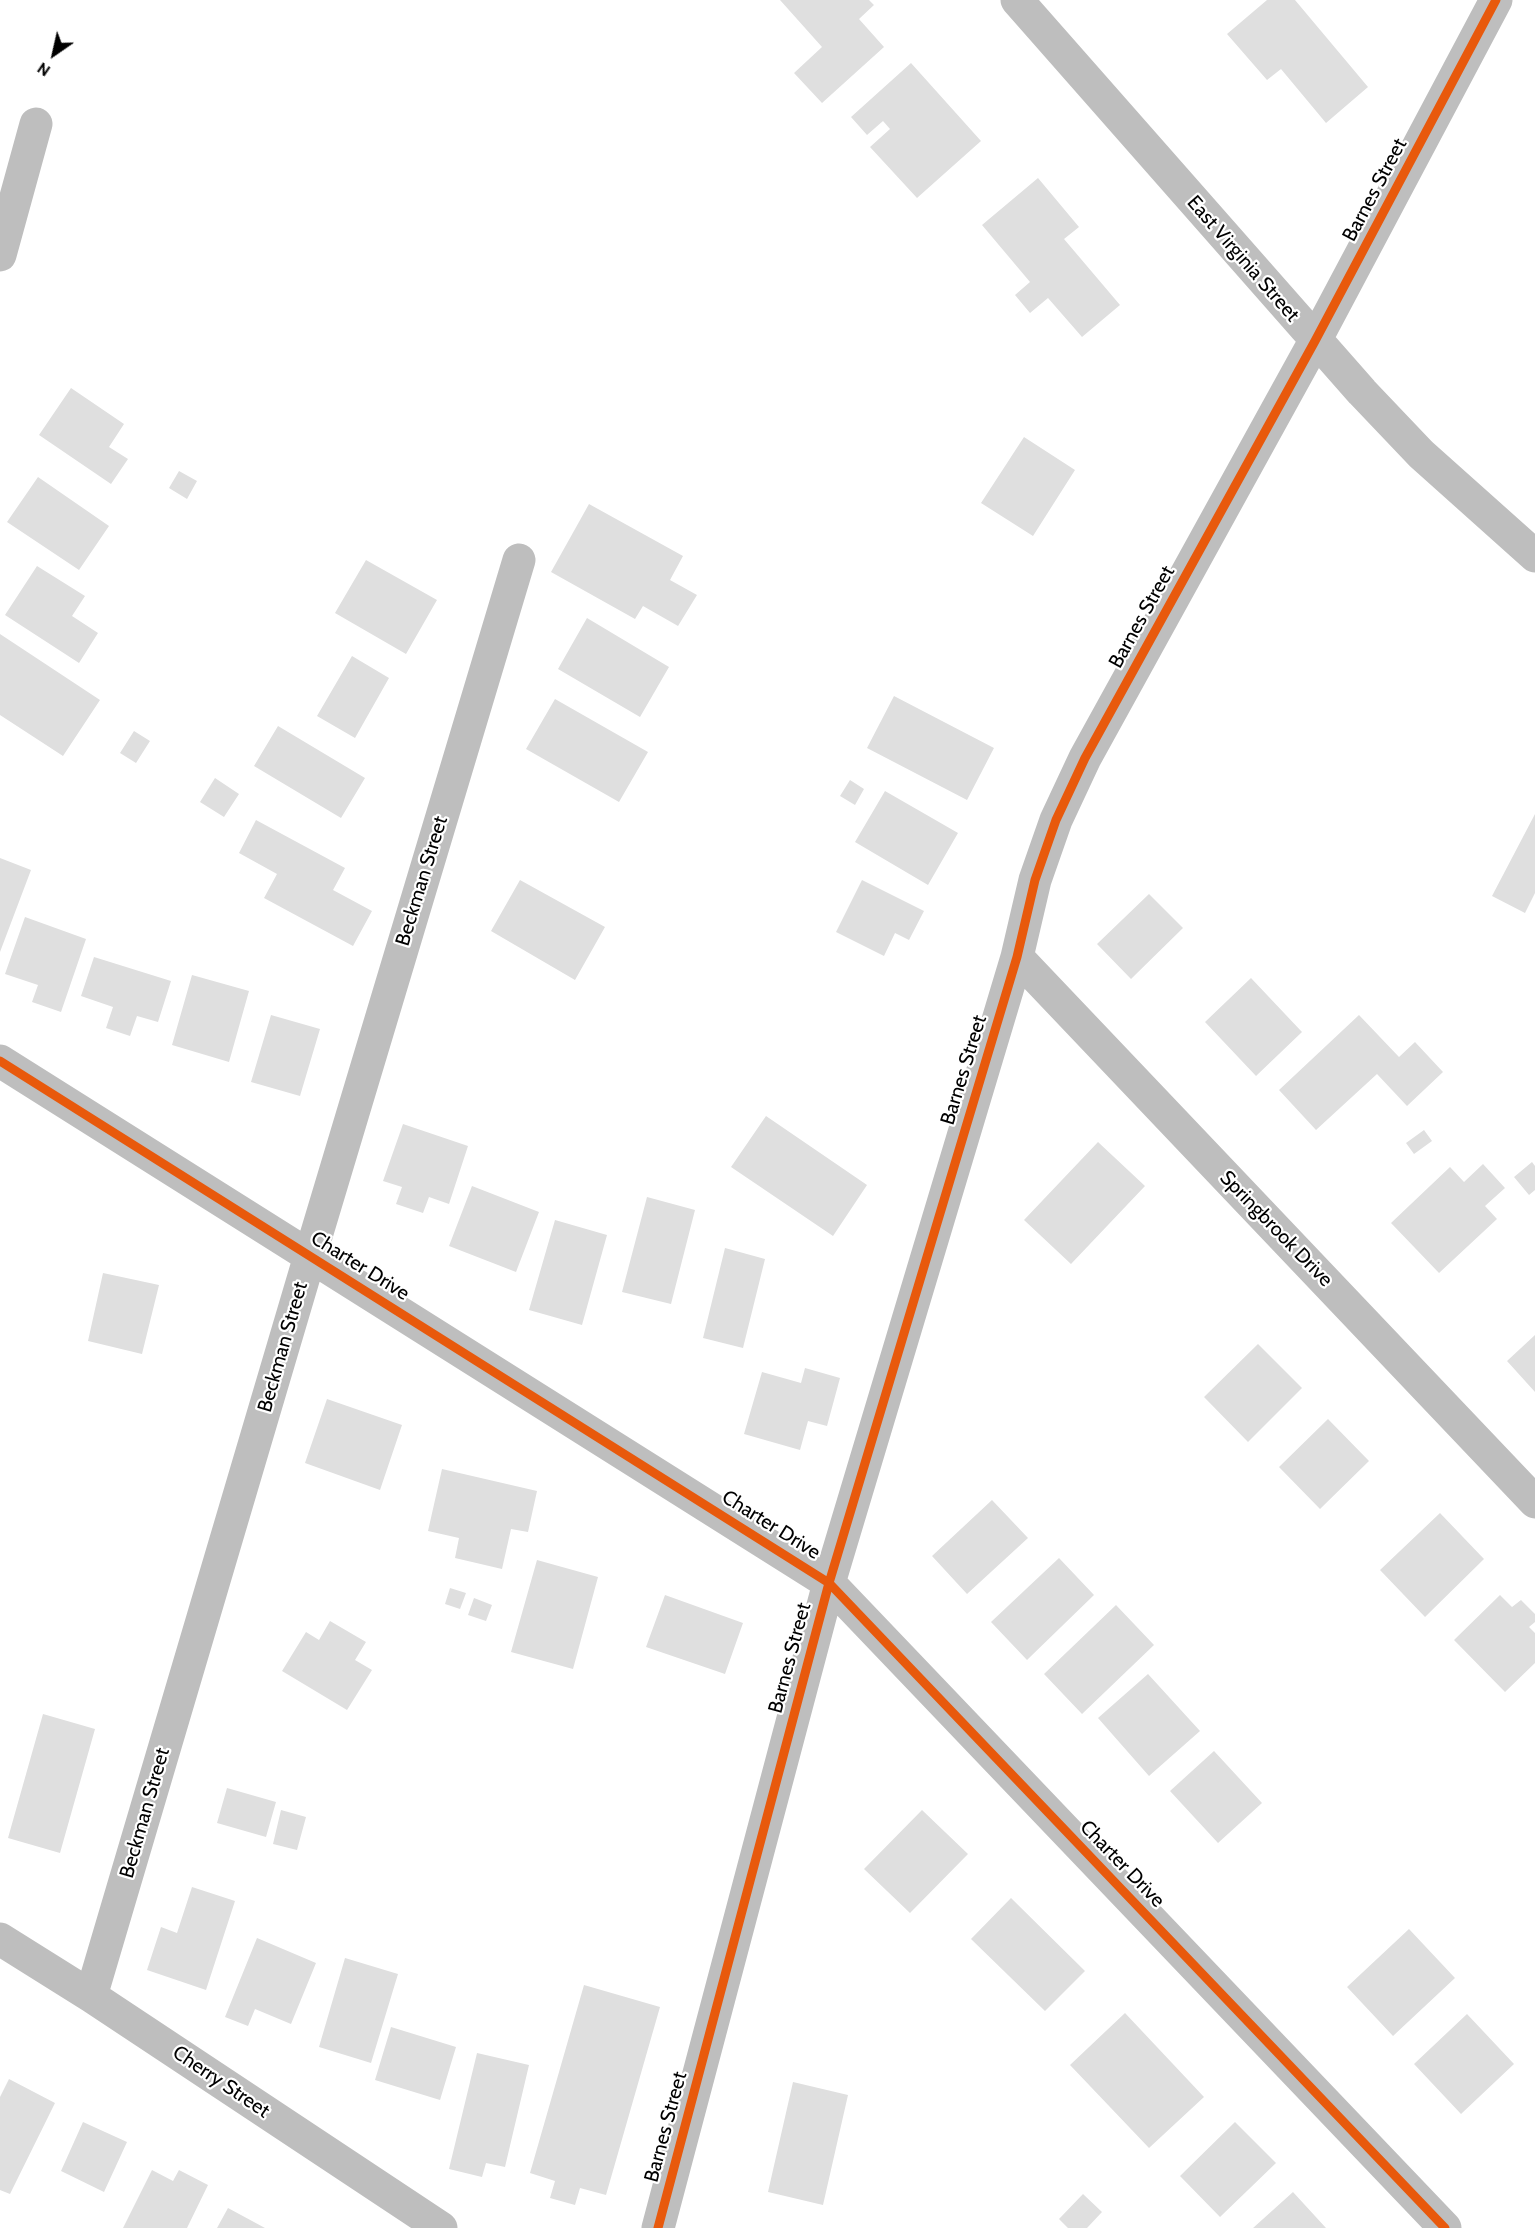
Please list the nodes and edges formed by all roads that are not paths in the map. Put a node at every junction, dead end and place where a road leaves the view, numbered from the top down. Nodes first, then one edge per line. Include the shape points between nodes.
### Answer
1 (1017, 0) edge
2 (1496, 0) edge
3 (36, 124) dead end
4 (0, 255) edge
5 (1315, 341) junction
6 (1535, 556) edge
7 (519, 560) dead end
8 (1017, 957) junction
9 (0, 1061) edge
10 (309, 1256) junction
11 (1535, 1502) edge
12 (829, 1583) junction
13 (0, 1939) edge
14 (91, 1996) junction
15 (441, 2228) edge
16 (658, 2228) edge
17 (1445, 2228) edge

1 - 5 street, East Virginia Street
2 - 5 street, Barnes Street
3 - 4 street
5 - 6 street, East Virginia Street via 1421,454
5 - 8 street, Barnes Street via 1085,758 1056,820 1035,880
7 - 10 street, Beckman Street
8 - 11 street, Springbrook Drive
8 - 12 street, Barnes Street
9 - 10 street, Charter Drive
10 - 12 street, Charter Drive
10 - 14 street, Beckman Street
12 - 16 street, Barnes Street
12 - 17 street, Charter Drive
13 - 14 street, Cherry Street
14 - 15 street, Cherry Street

